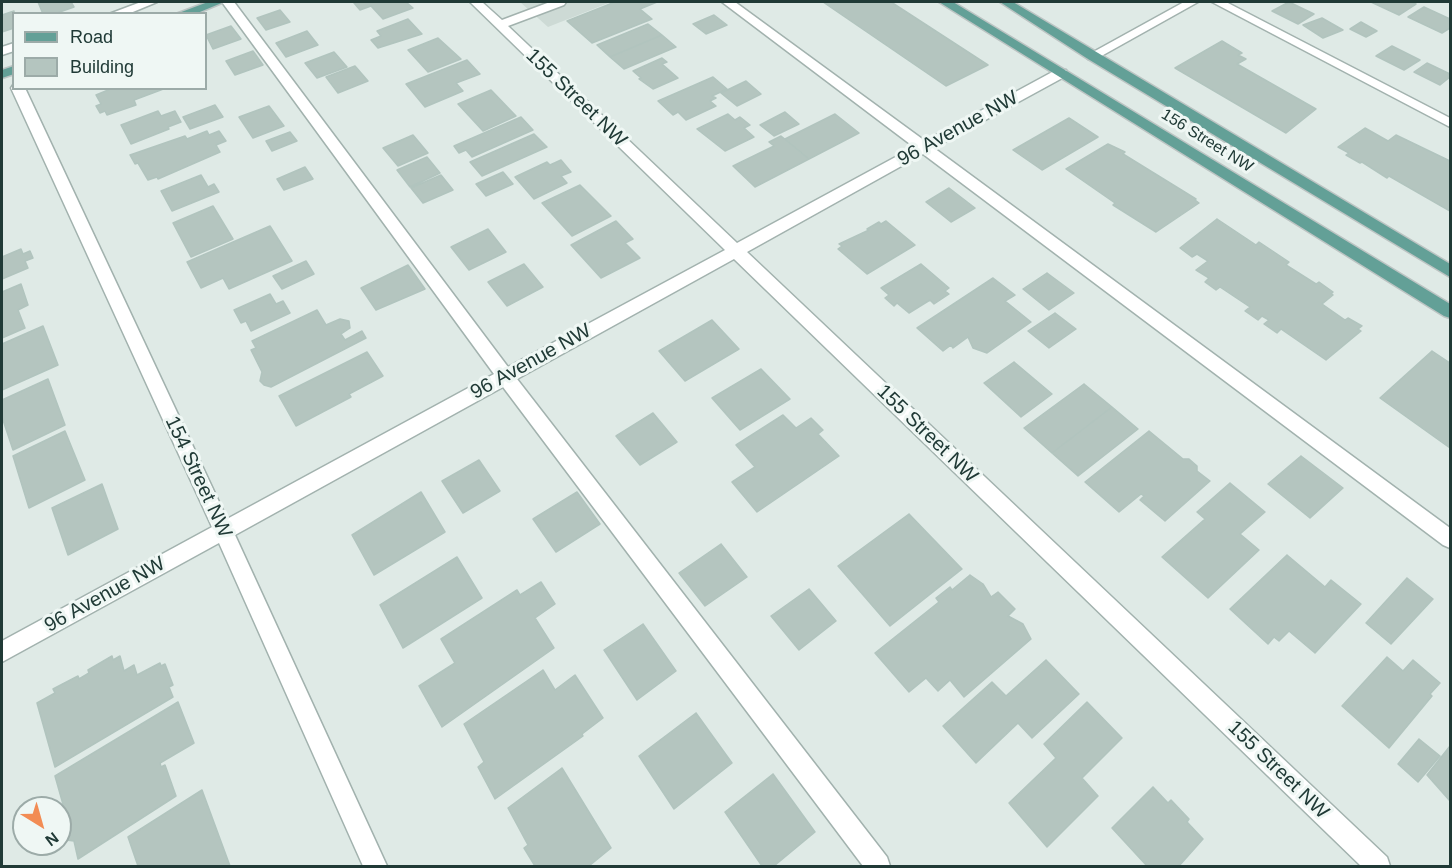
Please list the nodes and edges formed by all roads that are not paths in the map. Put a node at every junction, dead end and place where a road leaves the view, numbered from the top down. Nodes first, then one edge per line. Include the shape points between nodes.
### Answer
1 (151, 2) edge
2 (218, 2) edge
3 (228, 2) edge
4 (476, 2) edge
5 (560, 2) edge
6 (728, 2) edge
7 (945, 2) edge
8 (1006, 2) edge
9 (1191, 2) edge
10 (1218, 2) edge
11 (121, 12) edge
12 (188, 12) edge
13 (500, 25) junction
14 (1092, 56) junction
15 (1062, 72) junction
16 (17, 90) edge
17 (1450, 123) edge
18 (924, 148) junction
19 (736, 250) junction
20 (1450, 271) edge
21 (1450, 312) edge
22 (505, 376) junction
23 (223, 530) junction
24 (1450, 539) edge
25 (2, 652) edge
26 (375, 867) edge
27 (878, 867) edge
28 (1378, 867) edge

1 - 11 street
2 - 12 main road
3 - 22 street
4 - 13 street, 155 Street NW
5 - 13 street
6 - 18 street
7 - 15 main road, 156 Street NW
8 - 14 main road, 156 Street NW
9 - 14 street
10 - 17 street
13 - 19 street, 155 Street NW
14 - 20 main road, 156 Street NW
15 - 18 street, 96 Avenue NW
15 - 21 main road, 156 Street NW
16 - 23 street, 154 Street NW
18 - 19 street, 96 Avenue NW
18 - 24 street
19 - 22 street, 96 Avenue NW
19 - 28 street, 155 Street NW
22 - 23 street, 96 Avenue NW
22 - 27 street
23 - 25 street, 96 Avenue NW
23 - 26 street, 154 Street NW

